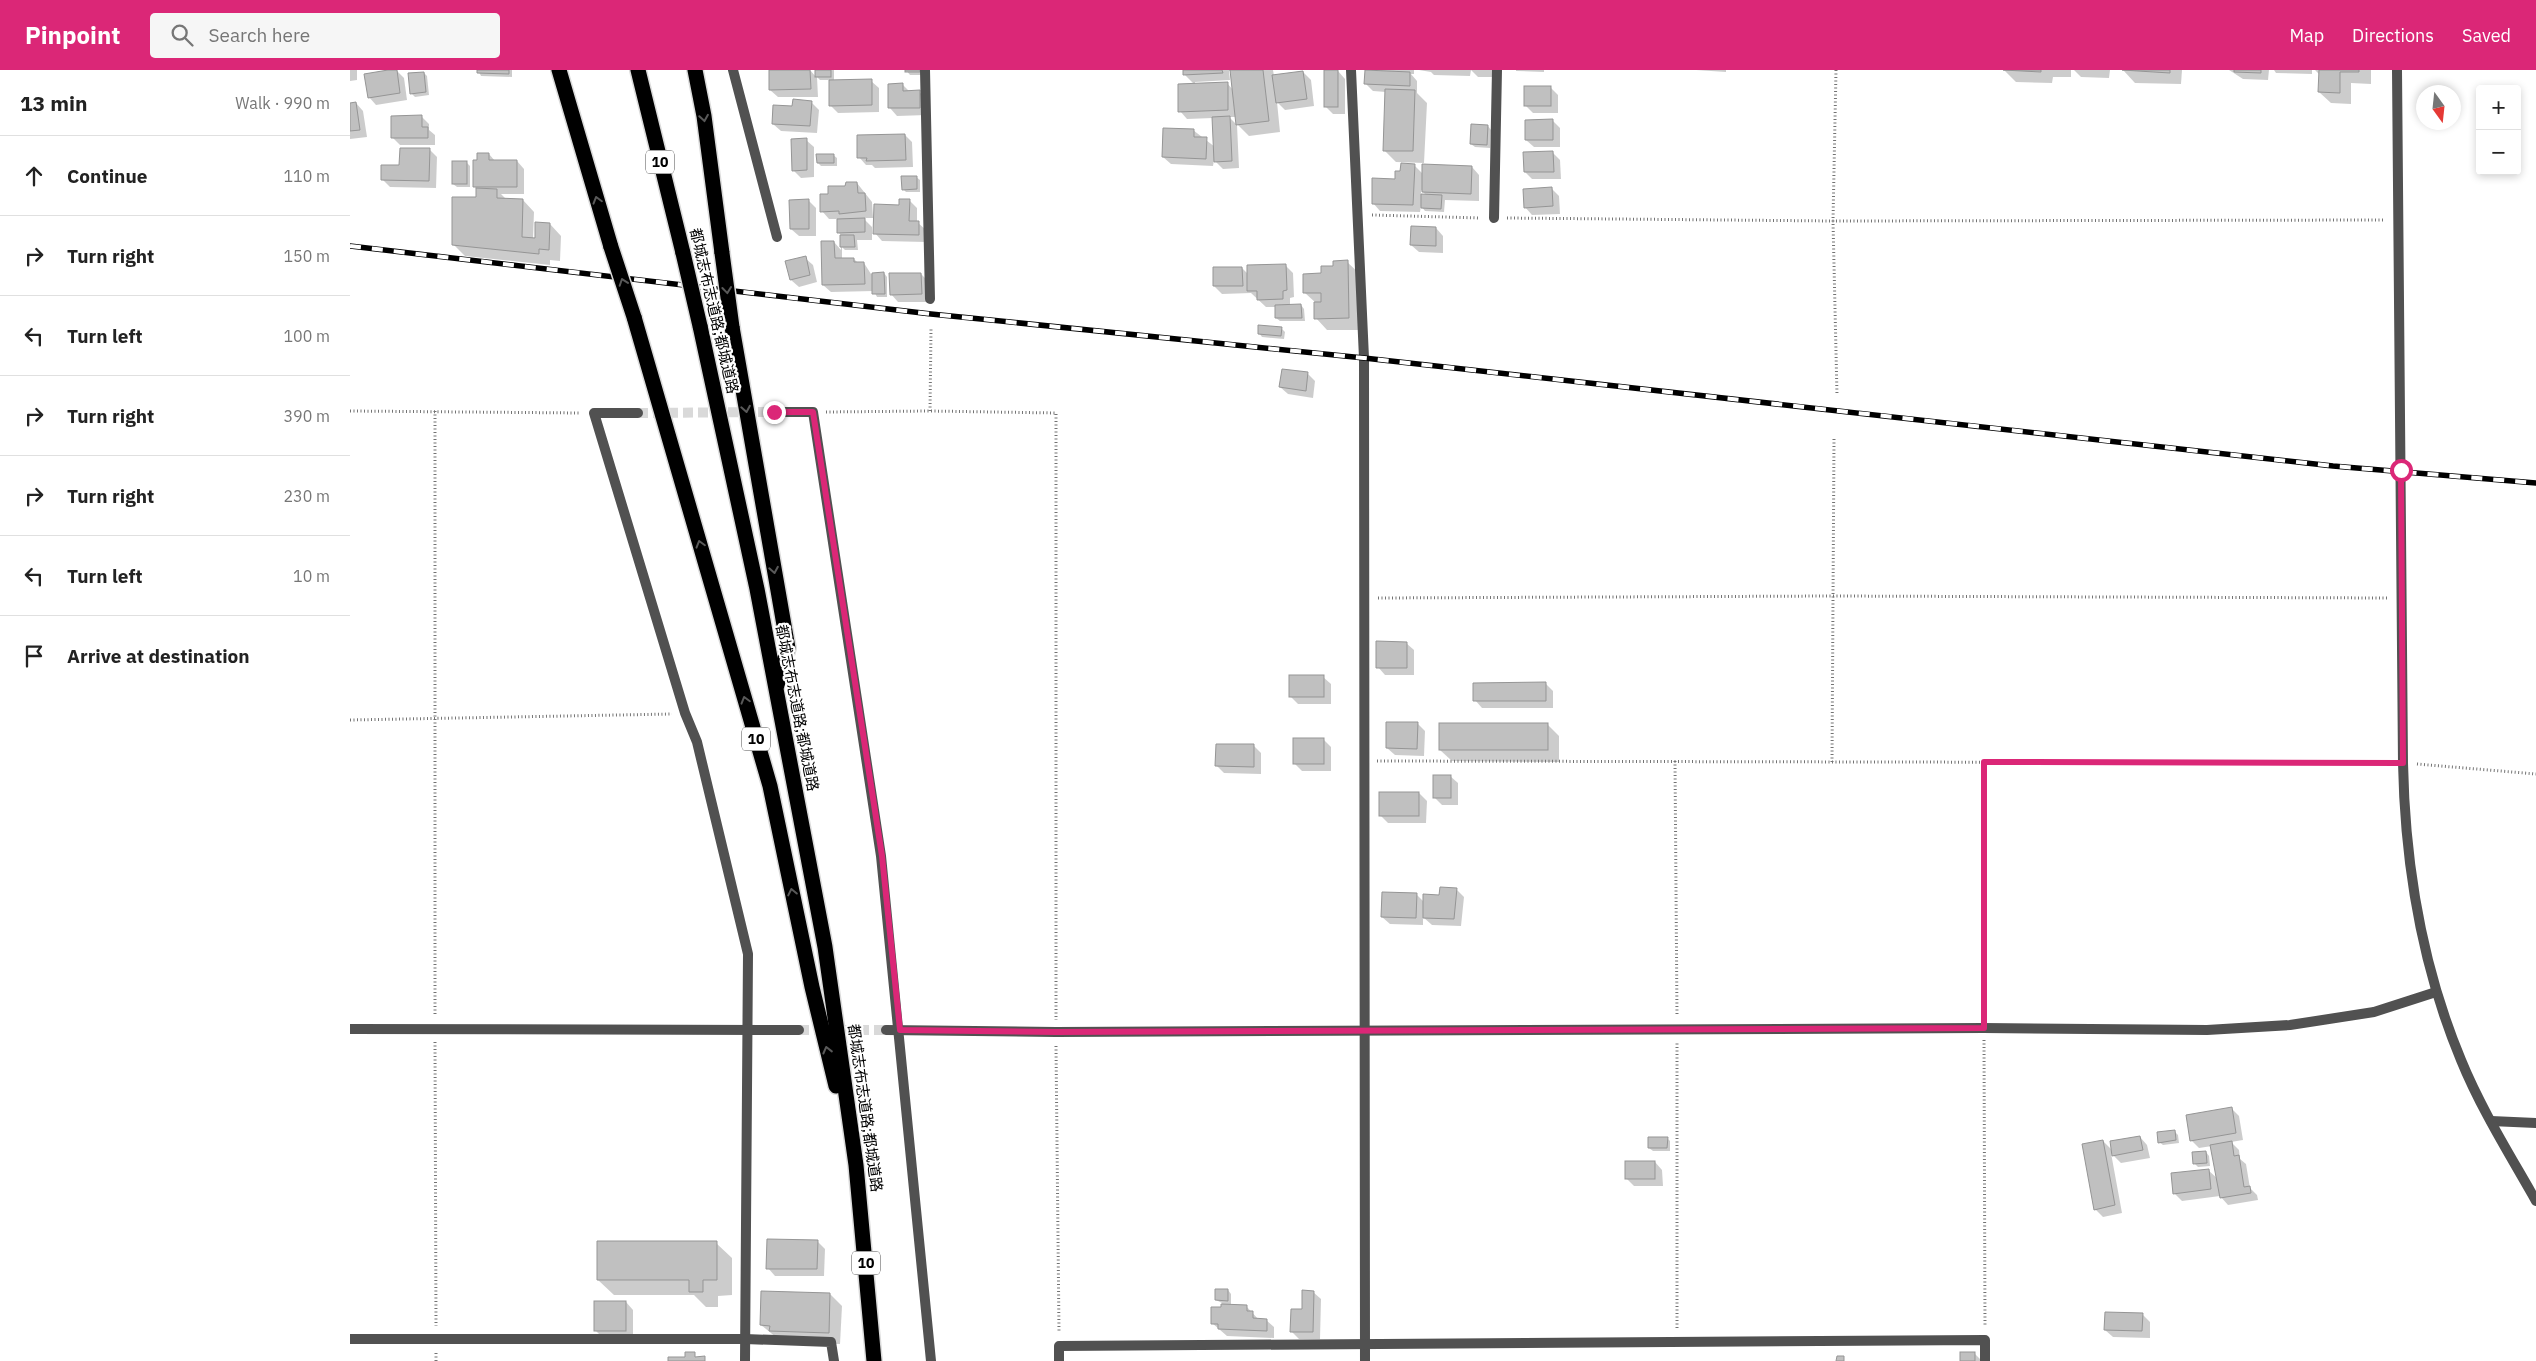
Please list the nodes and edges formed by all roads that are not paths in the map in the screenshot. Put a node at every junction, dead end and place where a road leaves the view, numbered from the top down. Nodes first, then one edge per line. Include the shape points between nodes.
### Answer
1 (558, 70) edge
2 (638, 70) edge
3 (695, 70) edge
4 (733, 70) edge
5 (925, 70) edge
6 (1351, 70) edge
7 (1496, 70) edge
8 (2397, 70) edge
9 (1494, 218) road end
10 (777, 237) dead end
11 (930, 299) dead end
12 (774, 412) tunnel mouth
13 (638, 413) tunnel mouth
14 (776, 689) junction
15 (2436, 992) junction
16 (350, 1029) edge
17 (746, 1030) junction
18 (799, 1030) tunnel mouth
19 (886, 1030) tunnel mouth
20 (900, 1030) junction
21 (1365, 1030) junction
22 (2491, 1121) junction
23 (2536, 1123) edge
24 (856, 1165) junction
25 (2536, 1201) edge
26 (350, 1338) edge
27 (745, 1339) junction
28 (1365, 1344) junction
29 (744, 1361) edge
30 (834, 1361) edge
31 (874, 1361) edge
32 (931, 1361) edge
33 (1059, 1361) edge
34 (1365, 1361) edge
35 (1985, 1361) edge

24 -> 1 highway, 10, bridge via 812,987 770,786 634,317
2 - 14 highway, 都城志布志道路;都城道路 / 10, bridge via 700,326
3 -> 14 highway, 10, bridge via 732,327 788,648
4 - 10 street
5 - 11 street
6 - 21 street via 1364,358
7 - 9 street
8 - 15 street via 2403,763 2408,858 2415,906
12 - 20 street via 813,412 882,856
13 - 17 street via 594,413 685,713 697,742 748,954
14 - 24 highway, 都城志布志道路;都城道路 / 10 via 825,946
15 - 21 street via 2374,1012 2290,1025 2207,1030
15 - 22 street via 2461,1061
16 - 17 street
17 - 18 street
17 - 27 street
19 - 20 street
20 - 21 street
20 - 32 street
21 - 28 street
22 - 23 street
22 - 25 street
24 - 31 highway, 都城志布志道路;都城道路 / 10
26 - 27 street
27 - 29 street
27 - 30 street via 831,1342
28 - 33 street via 1059,1346
28 - 34 street
28 - 35 street via 1985,1340

